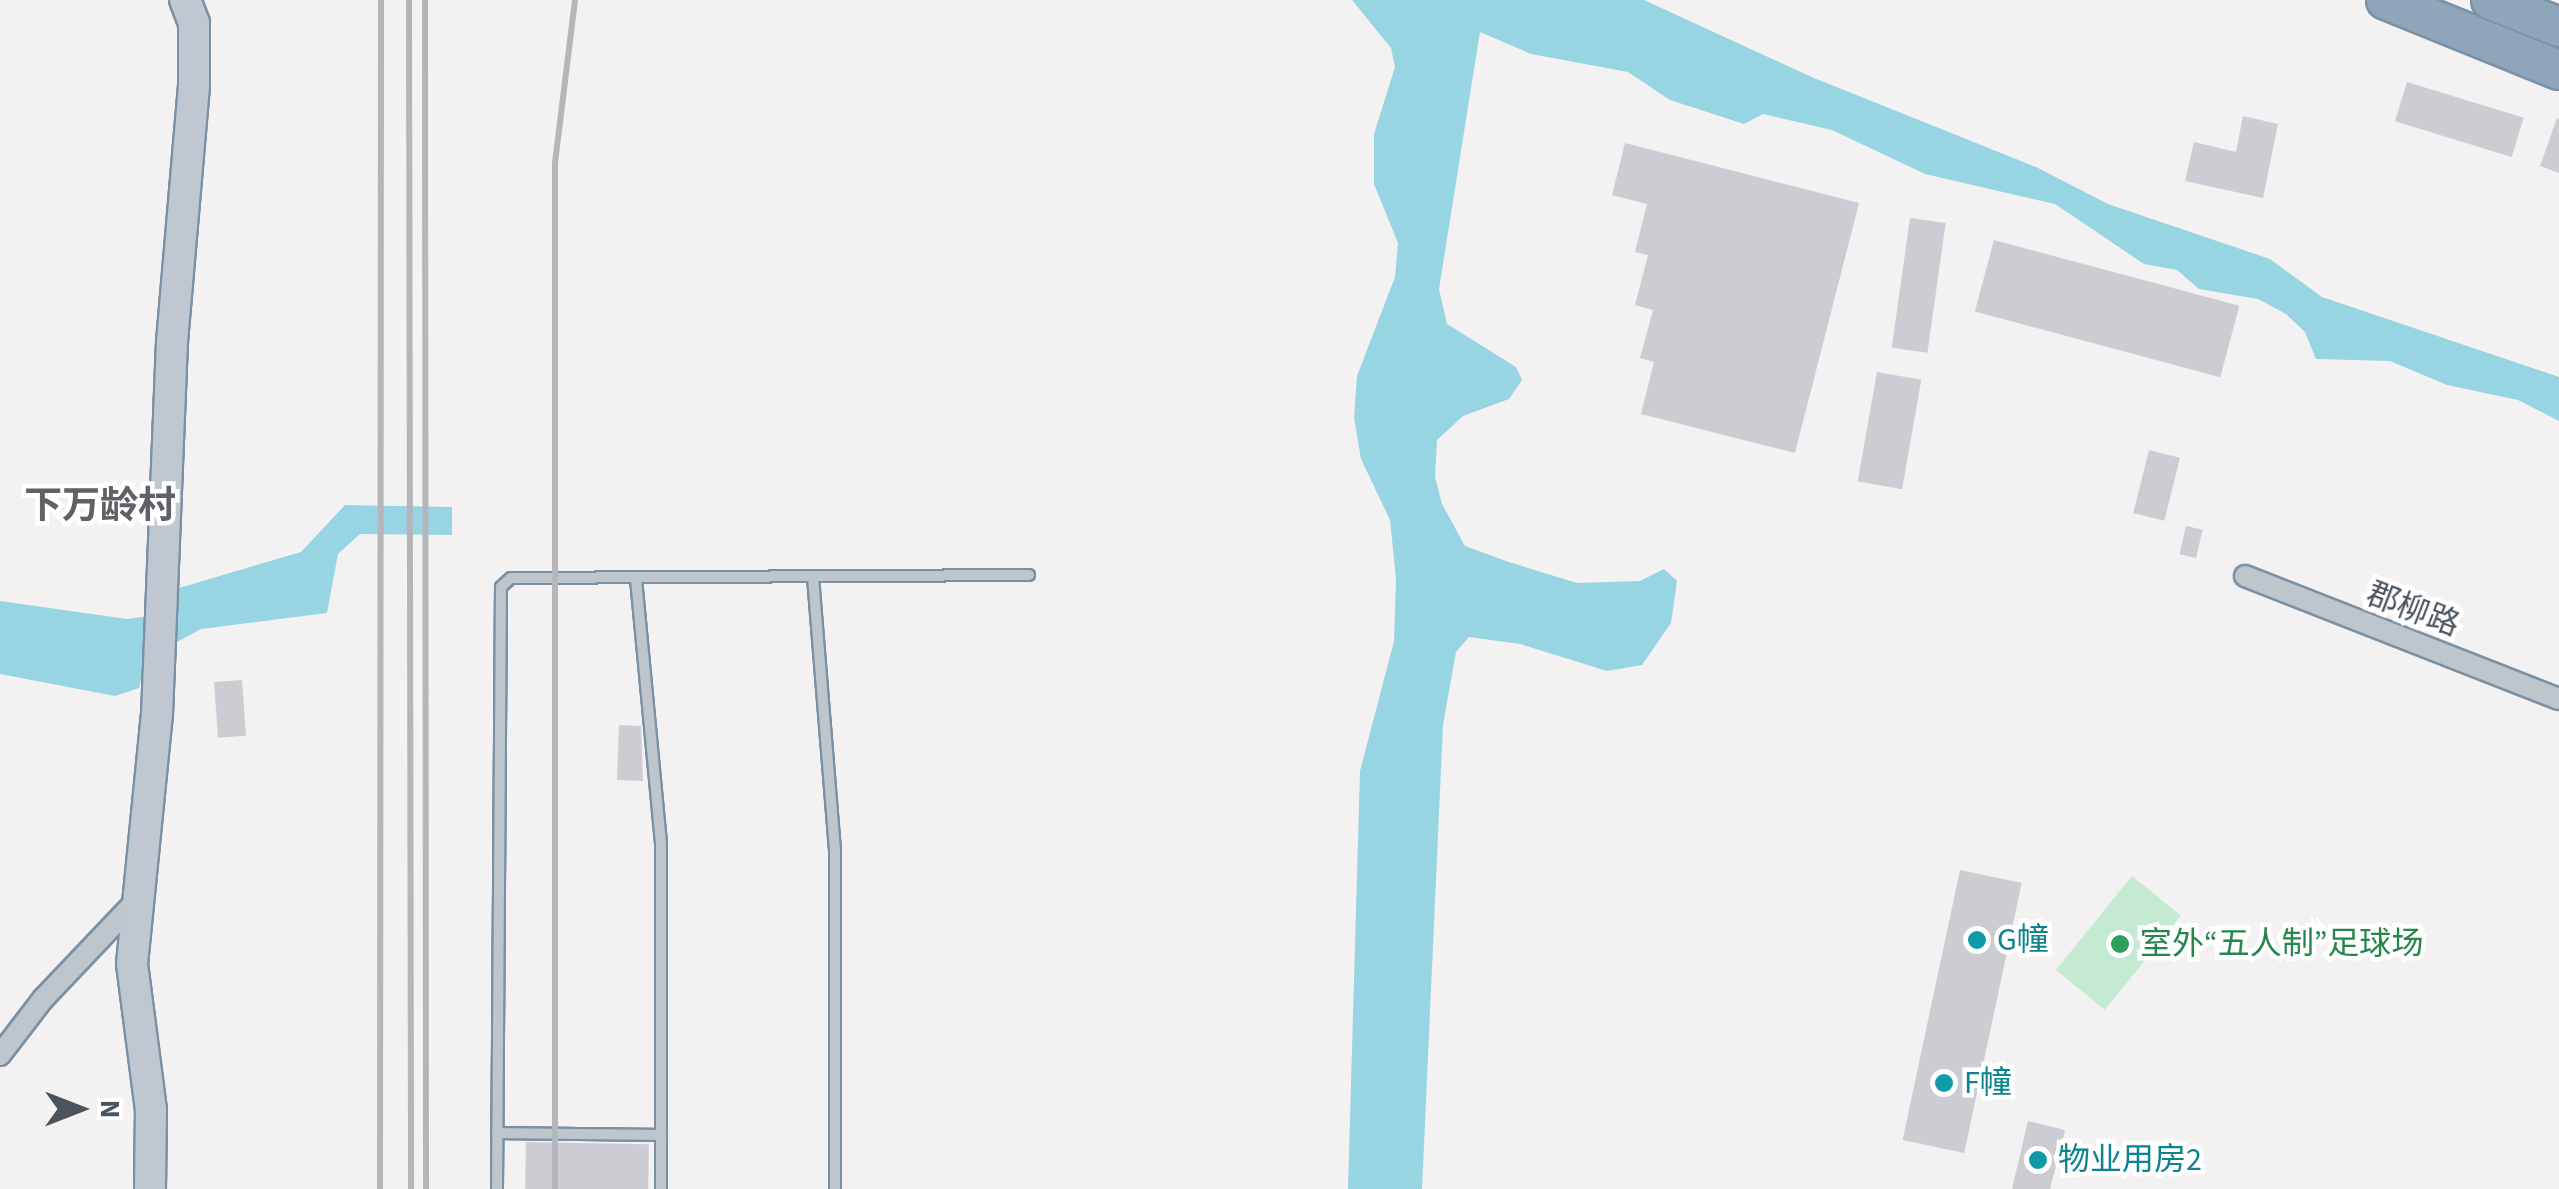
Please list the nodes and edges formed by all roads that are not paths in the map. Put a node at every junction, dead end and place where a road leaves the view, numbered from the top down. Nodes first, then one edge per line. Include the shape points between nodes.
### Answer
1 (185, 0) edge
2 (2386, 0) edge
3 (2492, 0) edge
4 (2559, 27) edge
5 (2559, 70) edge
6 (1029, 575) dead end
7 (2245, 576) dead end
8 (813, 577) junction
9 (636, 578) junction
10 (2559, 699) edge
11 (138, 899) junction
12 (0, 1056) edge
13 (497, 1133) junction
14 (661, 1135) junction
15 (150, 1189) edge
16 (496, 1189) edge
17 (661, 1189) edge
18 (835, 1189) edge

1 - 11 street via 194,22 194,85 172,342 157,715
2 - 5 highway
3 - 4 highway
6 - 8 lane
7 - 10 street, 郡柳路
8 - 9 lane
8 - 18 lane via 835,850
9 - 13 lane via 511,578 501,587
9 - 14 lane via 661,844
11 - 12 street via 43,999
11 - 15 street via 132,964 151,1110
13 - 14 lane
13 - 16 lane
14 - 17 lane

